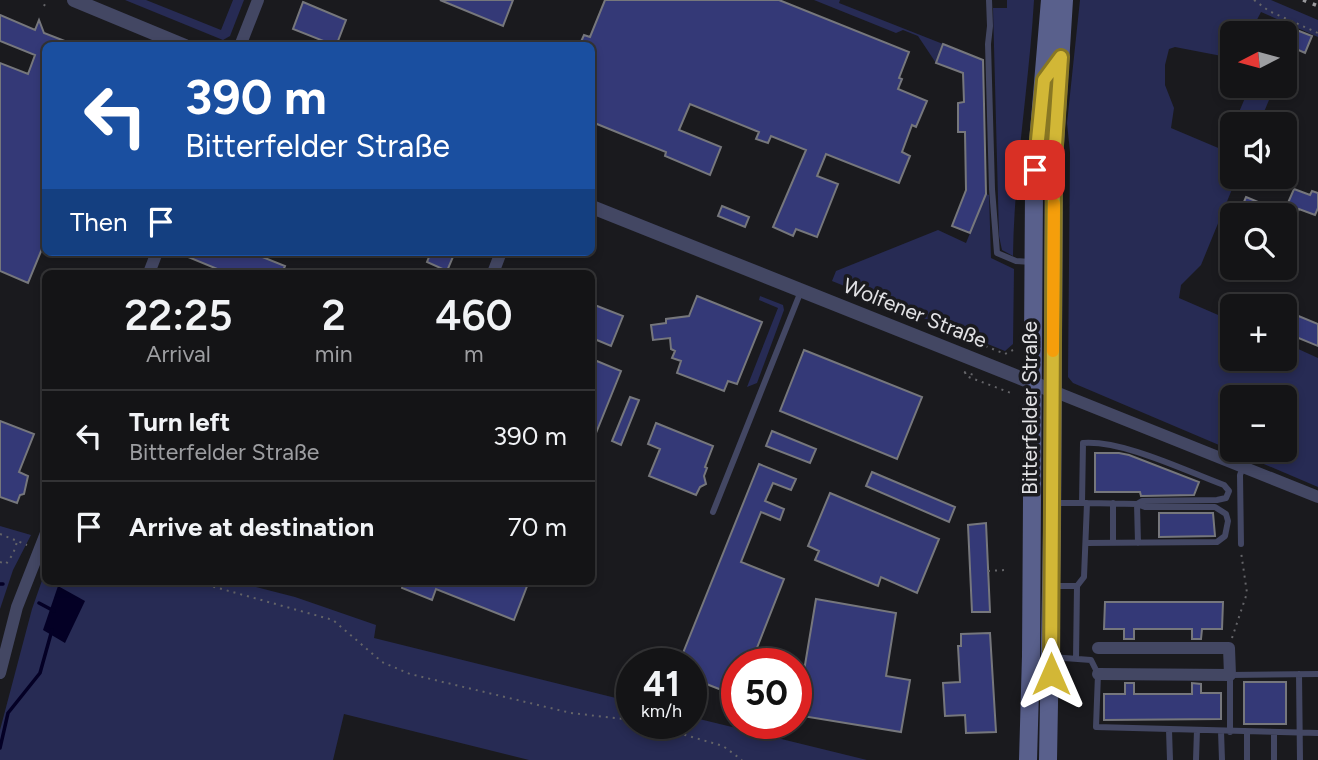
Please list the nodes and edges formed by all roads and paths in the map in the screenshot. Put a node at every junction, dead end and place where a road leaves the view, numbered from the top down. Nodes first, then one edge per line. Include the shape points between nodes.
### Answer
1 (47, 0) edge
2 (74, 0) edge
3 (258, 0) edge
4 (989, 0) edge
5 (1050, 0) edge
6 (1064, 0) edge
7 (1254, 0) edge
8 (44, 6) dead end
9 (1318, 33) edge
10 (176, 42) edge
11 (242, 42) edge
12 (1061, 57) junction
13 (1044, 80) junction
14 (595, 208) edge
15 (1032, 262) junction
16 (801, 290) junction
17 (960, 339) dead end
18 (1013, 350) dead end
19 (964, 372) dead end
20 (1032, 383) junction
21 (1053, 391) junction
22 (1011, 393) dead end
23 (1243, 467) junction
24 (1240, 490) junction
25 (1229, 491) junction
26 (1318, 497) edge
27 (1113, 502) junction
28 (1052, 503) junction
29 (1085, 503) junction
30 (1137, 504) junction
31 (713, 512) dead end
32 (1032, 532) junction
33 (1052, 532) junction
34 (0, 534) edge
35 (17, 541) junction
36 (1113, 542) junction
37 (42, 543) edge
38 (1086, 543) junction
39 (1138, 543) junction
40 (1241, 544) joint
41 (27, 545) dead end
42 (0, 562) edge
43 (1006, 570) dead end
44 (988, 571) dead end
45 (206, 585) edge
46 (1052, 586) junction
47 (1077, 586) junction
48 (1229, 648) junction
49 (1095, 654) junction
50 (1031, 656) junction
51 (1051, 657) junction
52 (1076, 659) junction
53 (0, 673) edge
54 (1098, 674) junction
55 (1299, 674) junction
56 (1318, 674) edge
57 (1230, 675) junction
58 (616, 718) edge
59 (1169, 730) junction
60 (1197, 730) junction
61 (1221, 731) junction
62 (1230, 732) junction
63 (1247, 732) junction
64 (1275, 733) junction
65 (1300, 733) junction
66 (1318, 733) edge
67 (699, 739) edge
68 (742, 760) edge
69 (1028, 760) edge
70 (1048, 760) edge
71 (1170, 760) edge
72 (1196, 760) edge
73 (1222, 760) edge
74 (1247, 760) edge
75 (1275, 760) edge
76 (1300, 760) edge

1 - 8 path
2 - 10 street
3 - 11 street
4 - 15 lane via 992,189 998,253
5 - 13 main road, Bitterfelder Straße
6 - 12 main road, Bitterfelder Straße
7 - 9 path
12 - 13 main road
12 - 21 main road, Bitterfelder Straße via 1055,128
13 - 15 main road, Bitterfelder Straße
14 - 16 street, Wolfener Straße
15 - 20 main road, Bitterfelder Straße
16 - 20 street, Wolfener Straße
16 - 31 lane
17 - 18 path via 1005,354
19 - 22 path
20 - 21 street, Wolfener Straße
20 - 32 main road, Bitterfelder Straße
21 - 23 street
21 - 28 main road, Bitterfelder Straße
23 - 24 lane
23 - 26 street
24 - 25 lane
24 - 40 lane
25 - 29 lane via 1224,485 1150,457 1097,442 1083,443
25 - 30 lane via 1226,498 1217,500
27 - 29 lane
27 - 30 lane
27 - 36 lane
28 - 29 lane
28 - 33 main road, Bitterfelder Straße
29 - 38 lane
30 - 39 lane
30 - 39 lane via 1215,507 1228,521 1225,536 1217,542
32 - 33 lane
32 - 50 main road, Bitterfelder Straße
33 - 46 main road, Bitterfelder Straße
34 - 35 path
35 - 41 path
35 - 42 path via 6,564
36 - 38 lane
36 - 39 lane
37 - 53 street via 17,607
38 - 47 lane via 1084,578
40 - 48 path via 1247,593
43 - 44 path
45 - 58 path via 333,620 374,657 410,674 571,713
46 - 47 lane
46 - 51 main road, Bitterfelder Straße
47 - 52 lane
48 - 49 street
48 - 57 street
49 - 52 lane
49 - 54 lane
50 - 51 lane
50 - 69 main road, Bitterfelder Straße
51 - 52 lane
51 - 70 main road, Bitterfelder Straße
54 - 57 street
54 - 59 lane via 1096,727
55 - 56 lane
55 - 57 lane
55 - 65 lane
57 - 62 lane
59 - 60 lane
59 - 71 lane
60 - 61 lane
60 - 72 lane
61 - 62 lane
61 - 73 lane
62 - 63 lane
63 - 64 lane
63 - 74 lane
64 - 65 lane
64 - 75 lane
65 - 66 lane
65 - 76 lane
67 - 68 path via 723,746

